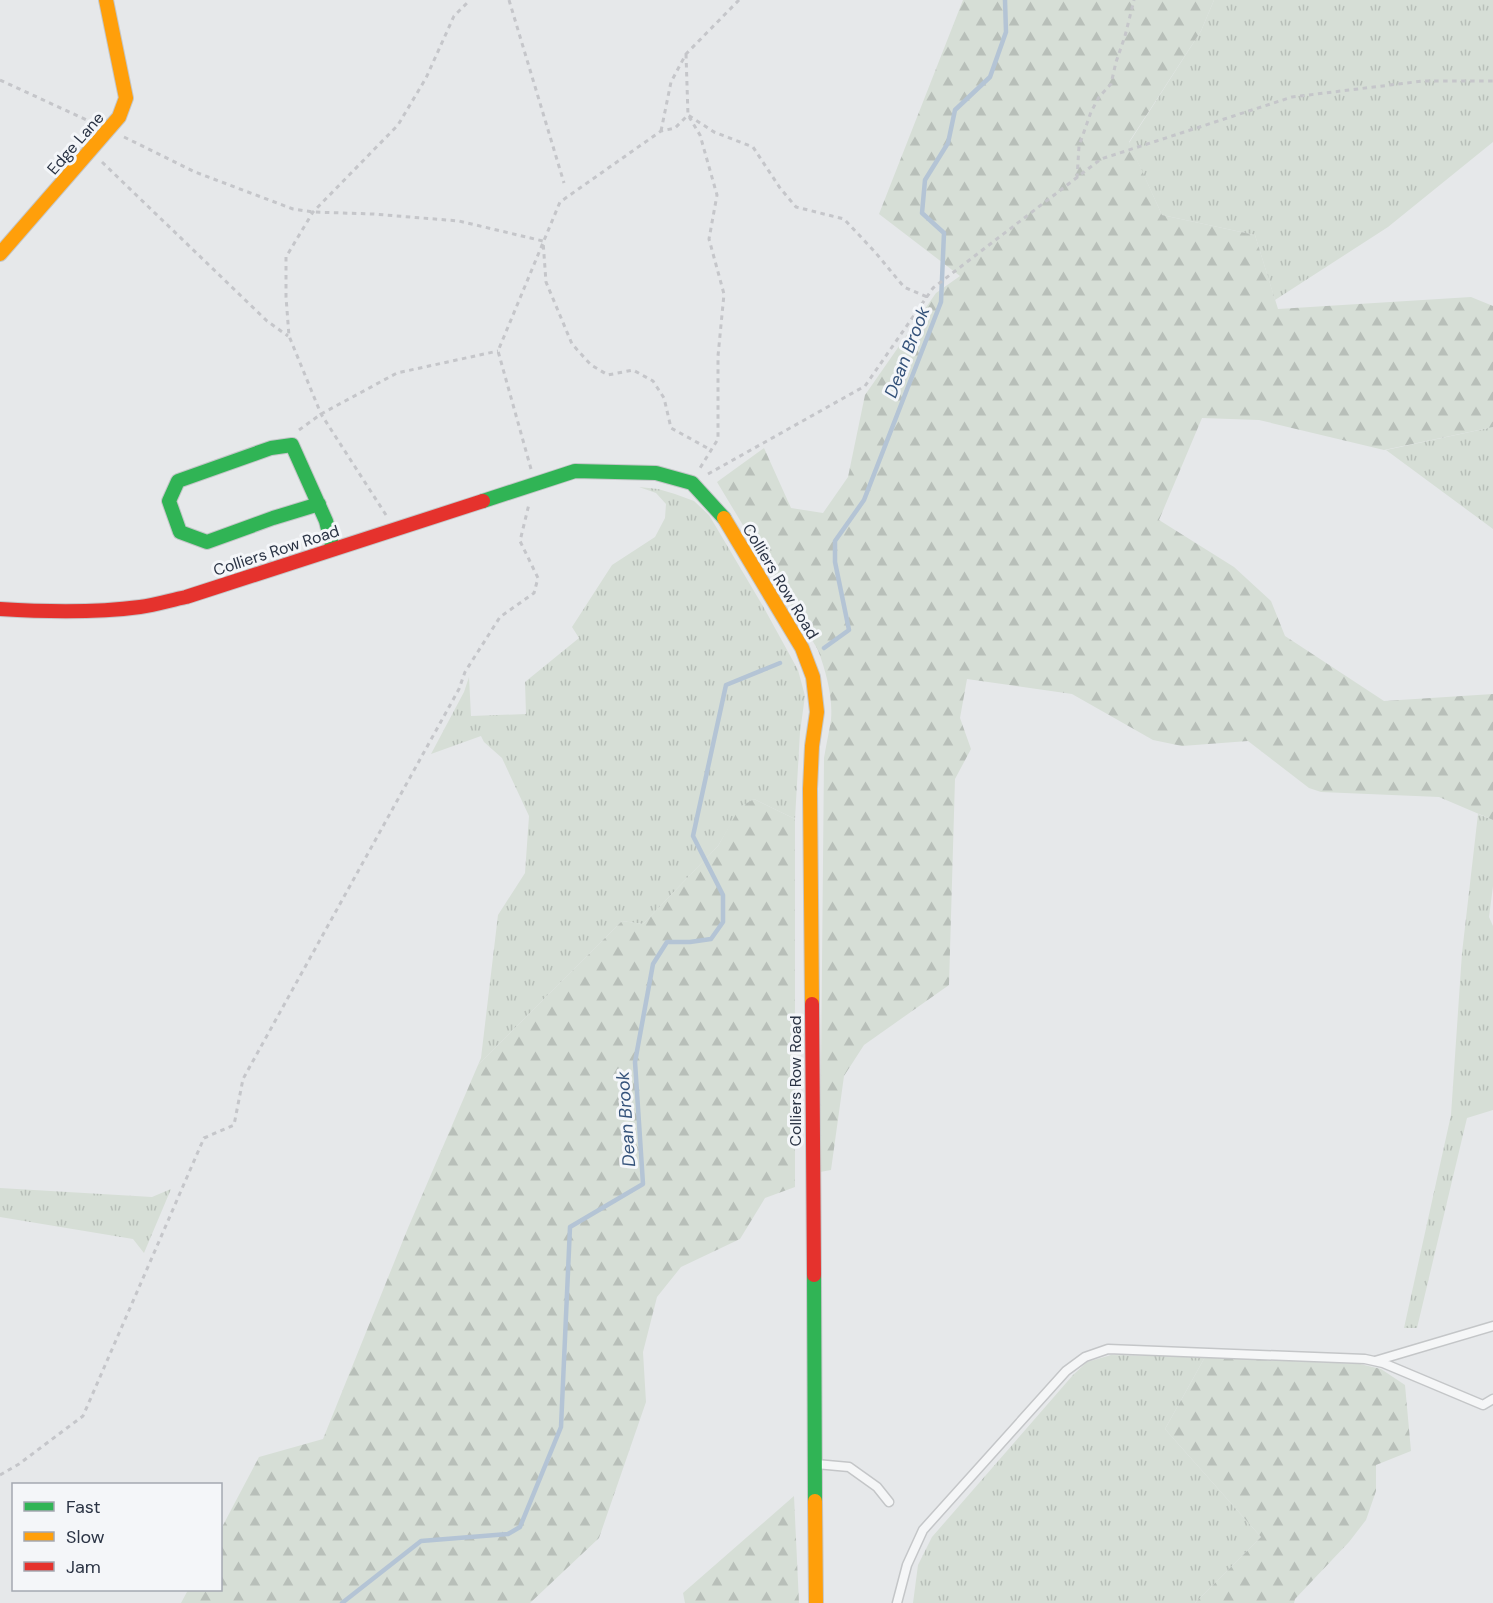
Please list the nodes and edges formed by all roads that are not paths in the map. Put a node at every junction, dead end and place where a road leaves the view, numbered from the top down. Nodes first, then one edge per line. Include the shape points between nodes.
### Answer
1 (106, 0) edge
2 (0, 254) edge
3 (320, 504) junction
4 (333, 549) junction
5 (0, 609) edge
6 (1493, 1326) edge
7 (1375, 1361) junction
8 (1493, 1400) edge
9 (815, 1464) junction
10 (889, 1502) dead end
11 (816, 1603) edge
12 (897, 1603) edge

1 - 2 street, Edge Lane via 126,98 119,117
3 - 3 street via 292,444 178,481 169,501 180,532 207,542
3 - 4 street
4 - 5 street, Colliers Row Road via 186,597 142,607
4 - 9 street, Colliers Row Road via 575,471 656,473 692,483 721,513 802,648 813,677 817,712 810,789
6 - 7 lane
7 - 8 lane via 1483,1405
7 - 12 lane via 1108,1349 1085,1357 1066,1371 922,1530
9 - 10 lane via 849,1467 877,1487
9 - 11 street, Colliers Row Road

